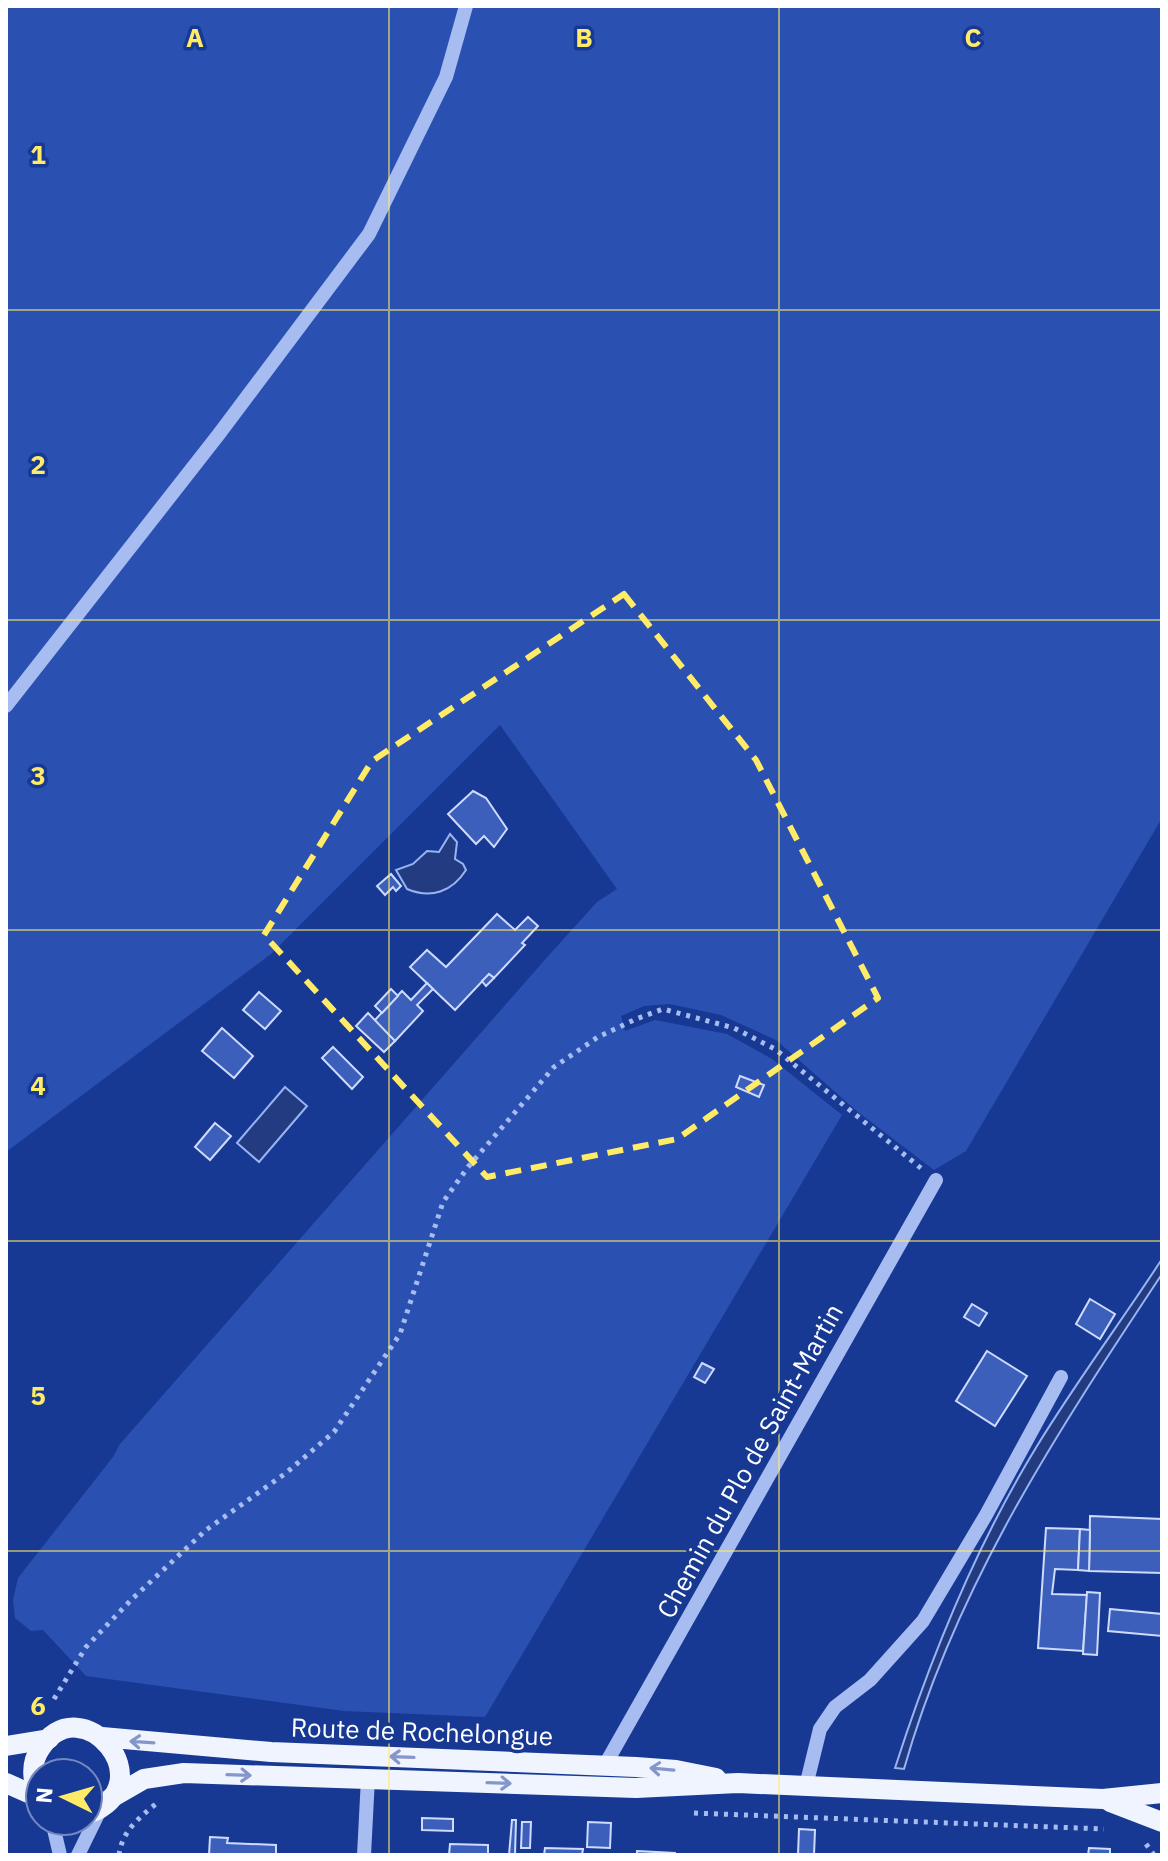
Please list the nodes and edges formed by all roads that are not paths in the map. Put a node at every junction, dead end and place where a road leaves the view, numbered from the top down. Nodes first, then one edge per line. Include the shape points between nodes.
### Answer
1 (466, 6) edge
2 (6, 706) edge
3 (936, 1180) road end
4 (1061, 1377) dead end
5 (102, 1737) junction
6 (49, 1739) junction
7 (6, 1746) edge
8 (36, 1757) edge
9 (605, 1765) junction
10 (368, 1778) junction
11 (738, 1783) junction
12 (806, 1786) junction
13 (1162, 1793) edge
14 (1103, 1799) junction
15 (104, 1801) edge
16 (104, 1804) edge
17 (1162, 1822) edge
18 (364, 1855) edge

1 - 2 street via 446,77 369,234
3 - 9 street, Chemin du Plo de Saint-Martin
4 - 12 street via 923,1621 870,1680 835,1707 820,1729
5 - 6 main road, Route de Rochelongue via 81,1729
9 -> 5 main road, Route de Rochelongue via 271,1752
5 - 15 main road via 116,1755 120,1777
6 - 7 main road
6 - 8 main road
11 -> 9 main road, Route de Rochelongue via 676,1770
10 -> 11 main road, Route de Rochelongue via 636,1788
16 -> 10 main road, Route de Rochelongue via 144,1779 184,1773
10 - 18 street
11 - 12 main road, Route de Rochelongue
12 - 14 main road, Route de Rochelongue
13 - 14 main road, Route de Rochelongue
14 - 17 main road, Route de Rochelongue

